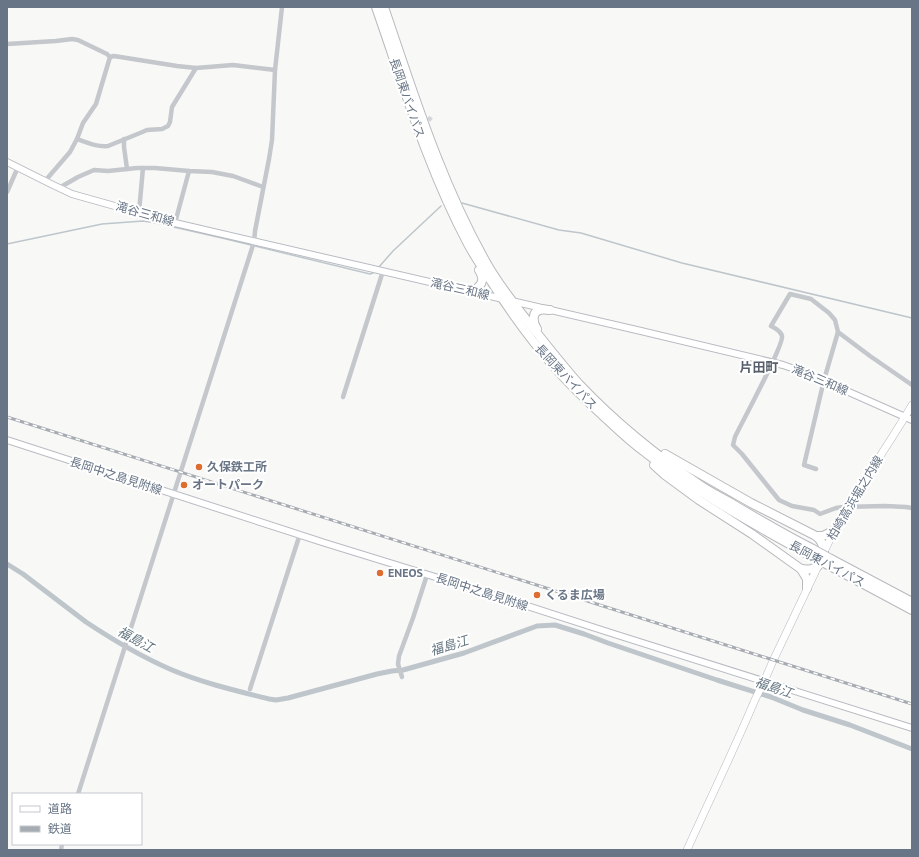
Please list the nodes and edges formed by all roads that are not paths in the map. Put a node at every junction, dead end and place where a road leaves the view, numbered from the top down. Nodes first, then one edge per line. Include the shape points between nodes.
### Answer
1 (282, 7) edge
2 (376, 7) edge
3 (384, 7) edge
4 (7, 44) edge
5 (110, 57) junction
6 (196, 68) junction
7 (275, 70) junction
8 (124, 139) junction
9 (422, 139) junction
10 (77, 140) junction
11 (7, 162) edge
12 (18, 167) junction
13 (143, 168) junction
14 (127, 169) junction
15 (189, 172) junction
16 (46, 181) junction
17 (263, 187) junction
18 (59, 188) junction
19 (7, 192) edge
20 (139, 212) junction
21 (175, 223) junction
22 (254, 242) junction
23 (383, 271) junction
24 (470, 292) junction
25 (501, 299) junction
26 (512, 301) junction
27 (550, 310) junction
28 (838, 332) junction
29 (772, 362) junction
30 (824, 380) junction
31 (912, 385) edge
32 (344, 397) dead end
33 (912, 405) edge
34 (908, 419) edge
35 (621, 424) junction
36 (7, 440) edge
37 (670, 467) junction
38 (816, 469) dead end
39 (174, 494) junction
40 (848, 507) junction
41 (912, 508) edge
42 (835, 530) junction
43 (300, 534) junction
44 (816, 536) junction
45 (824, 552) junction
46 (830, 562) junction
47 (818, 566) junction
48 (801, 569) junction
49 (427, 575) junction
50 (807, 588) junction
51 (912, 602) edge
52 (912, 610) edge
53 (401, 675) dead end
54 (762, 684) junction
55 (250, 689) dead end
56 (912, 728) edge
57 (78, 793) edge
58 (687, 850) edge

1 - 7 street
2 - 9 highway, 長岡東バイパス
3 - 26 highway, 長岡東バイパス via 415,101 445,178 488,265
4 - 5 street via 72,39
5 - 6 street
5 - 10 street via 96,104 83,123
6 - 7 street via 233,65
6 - 8 street via 172,107 168,126 147,130
7 - 17 street via 272,140
8 - 10 street via 102,147
8 - 14 street
9 - 24 highway via 453,221 482,276 480,286
9 - 25 highway, 長岡東バイパス via 459,227
10 - 16 street
11 - 12 main road, 滝谷三和線
12 - 16 main road, 滝谷三和線
12 - 19 street
13 - 14 street
13 - 15 street
13 - 20 street
14 - 18 street via 94,170
15 - 17 street via 212,172 233,176
15 - 21 street
16 - 18 main road, 滝谷三和線
17 - 22 street
18 - 20 main road, 滝谷三和線
20 - 21 main road, 滝谷三和線
21 - 22 main road, 滝谷三和線
22 - 23 main road, 滝谷三和線
22 - 39 street
23 - 24 main road, 滝谷三和線
23 - 32 street
24 - 25 main road, 滝谷三和線
25 - 26 main road, 滝谷三和線
25 - 37 highway, 長岡東バイパス via 559,372 636,450
26 - 27 main road, 滝谷三和線
26 - 35 highway, 長岡東バイパス via 578,383
27 - 29 main road, 滝谷三和線
27 - 35 highway via 540,310 534,315 536,327 551,348
28 - 29 street via 833,316 811,299 790,294 771,326 782,336
28 - 30 street
28 - 31 street
29 - 30 main road, 滝谷三和線
29 - 40 street via 733,445 779,500 820,514
30 - 34 main road, 滝谷三和線
30 - 38 street via 804,465
33 - 34 main road, 柏崎高浜堀之内線
34 - 40 main road, 柏崎高浜堀之内線
35 - 37 highway, 長岡東バイパス
36 - 39 main road, 長岡中之島見附線
37 - 44 highway via 730,491
37 - 46 highway, 長岡東バイパス, bridge
37 - 48 highway via 699,500
39 - 43 main road, 長岡中之島見附線
39 - 57 street
40 - 41 street
40 - 42 main road, 柏崎高浜堀之内線
42 - 44 highway via 823,536
42 - 45 main road, 柏崎高浜堀之内線
43 - 49 main road, 長岡中之島見附線
43 - 55 street
44 - 45 highway via 822,543
45 - 47 main road, 柏崎高浜堀之内線
46 - 51 highway, 長岡東バイパス
46 - 52 highway, 長岡東バイパス
47 - 48 highway via 812,570
47 - 50 main road, 柏崎高浜堀之内線
48 - 50 highway via 807,579
49 - 53 street via 399,656
49 - 54 main road, 長岡中之島見附線
50 - 54 main road, 柏崎高浜堀之内線
54 - 56 main road, 長岡中之島見附線
54 - 58 main road, 柏崎高浜堀之内線

